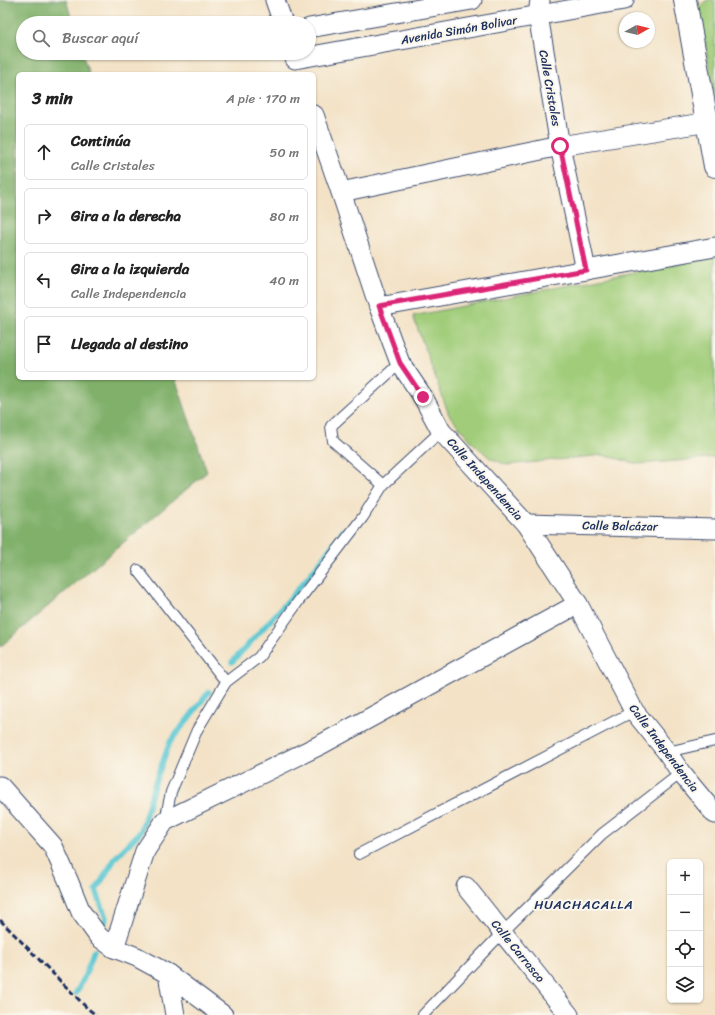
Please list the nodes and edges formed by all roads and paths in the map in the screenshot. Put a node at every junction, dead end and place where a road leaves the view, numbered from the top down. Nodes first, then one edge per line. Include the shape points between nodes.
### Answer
1 (275, 0) edge
2 (472, 0) edge
3 (624, 0) edge
4 (685, 0) edge
5 (539, 8) edge
6 (281, 16) edge
7 (316, 27) edge
8 (316, 58) edge
9 (316, 120) edge
10 (711, 122) edge
11 (560, 146) junction
12 (715, 166) edge
13 (341, 192) junction
14 (715, 247) edge
15 (586, 270) junction
16 (379, 306) junction
17 (400, 363) junction
18 (441, 431) junction
19 (383, 485) junction
20 (526, 524) junction
21 (715, 528) edge
22 (138, 570) dead end
23 (578, 604) junction
24 (226, 682) junction
25 (634, 711) junction
26 (715, 741) edge
27 (667, 752) junction
28 (681, 773) junction
29 (0, 786) edge
30 (715, 814) edge
31 (165, 821) junction
32 (359, 854) dead end
33 (466, 887) dead end
34 (503, 932) junction
35 (114, 948) junction
36 (168, 974) junction
37 (175, 1015) edge
38 (222, 1015) edge
39 (423, 1015) edge
40 (569, 1015) edge

1 - 6 street
2 - 7 street
3 - 5 street, Avenida Simón Bolivar
4 - 10 street
5 - 8 street, Avenida Simón Bolivar
5 - 11 street, Calle Cristales
9 - 13 street, Calle Independencia
10 - 11 street
10 - 12 street
11 - 13 street
11 - 15 street, Calle Cristales
13 - 16 street, Calle Independencia
14 - 15 street
15 - 16 street
16 - 17 street, Calle Independencia
17 - 18 street, Calle Independencia via 423,397
17 - 19 lane via 331,426 333,441
18 - 19 lane
18 - 20 street, Calle Independencia
19 - 24 lane via 363,517 300,599 260,657
20 - 21 street, Calle Balcázar
20 - 23 street, Calle Independencia
22 - 24 lane
23 - 25 street, Calle Independencia
23 - 31 street via 322,744
24 - 31 lane via 197,730 171,792
25 - 27 street, Calle Independencia
25 - 32 lane
26 - 27 lane
27 - 28 street, Calle Independencia
28 - 30 street, Calle Independencia
28 - 34 lane via 602,834
29 - 35 street via 53,846 81,912 99,937
31 - 35 street via 145,851
33 - 34 street, Calle Carrasco
34 - 39 lane
34 - 40 street, Calle Carrasco
35 - 36 street
36 - 37 street
36 - 38 street

